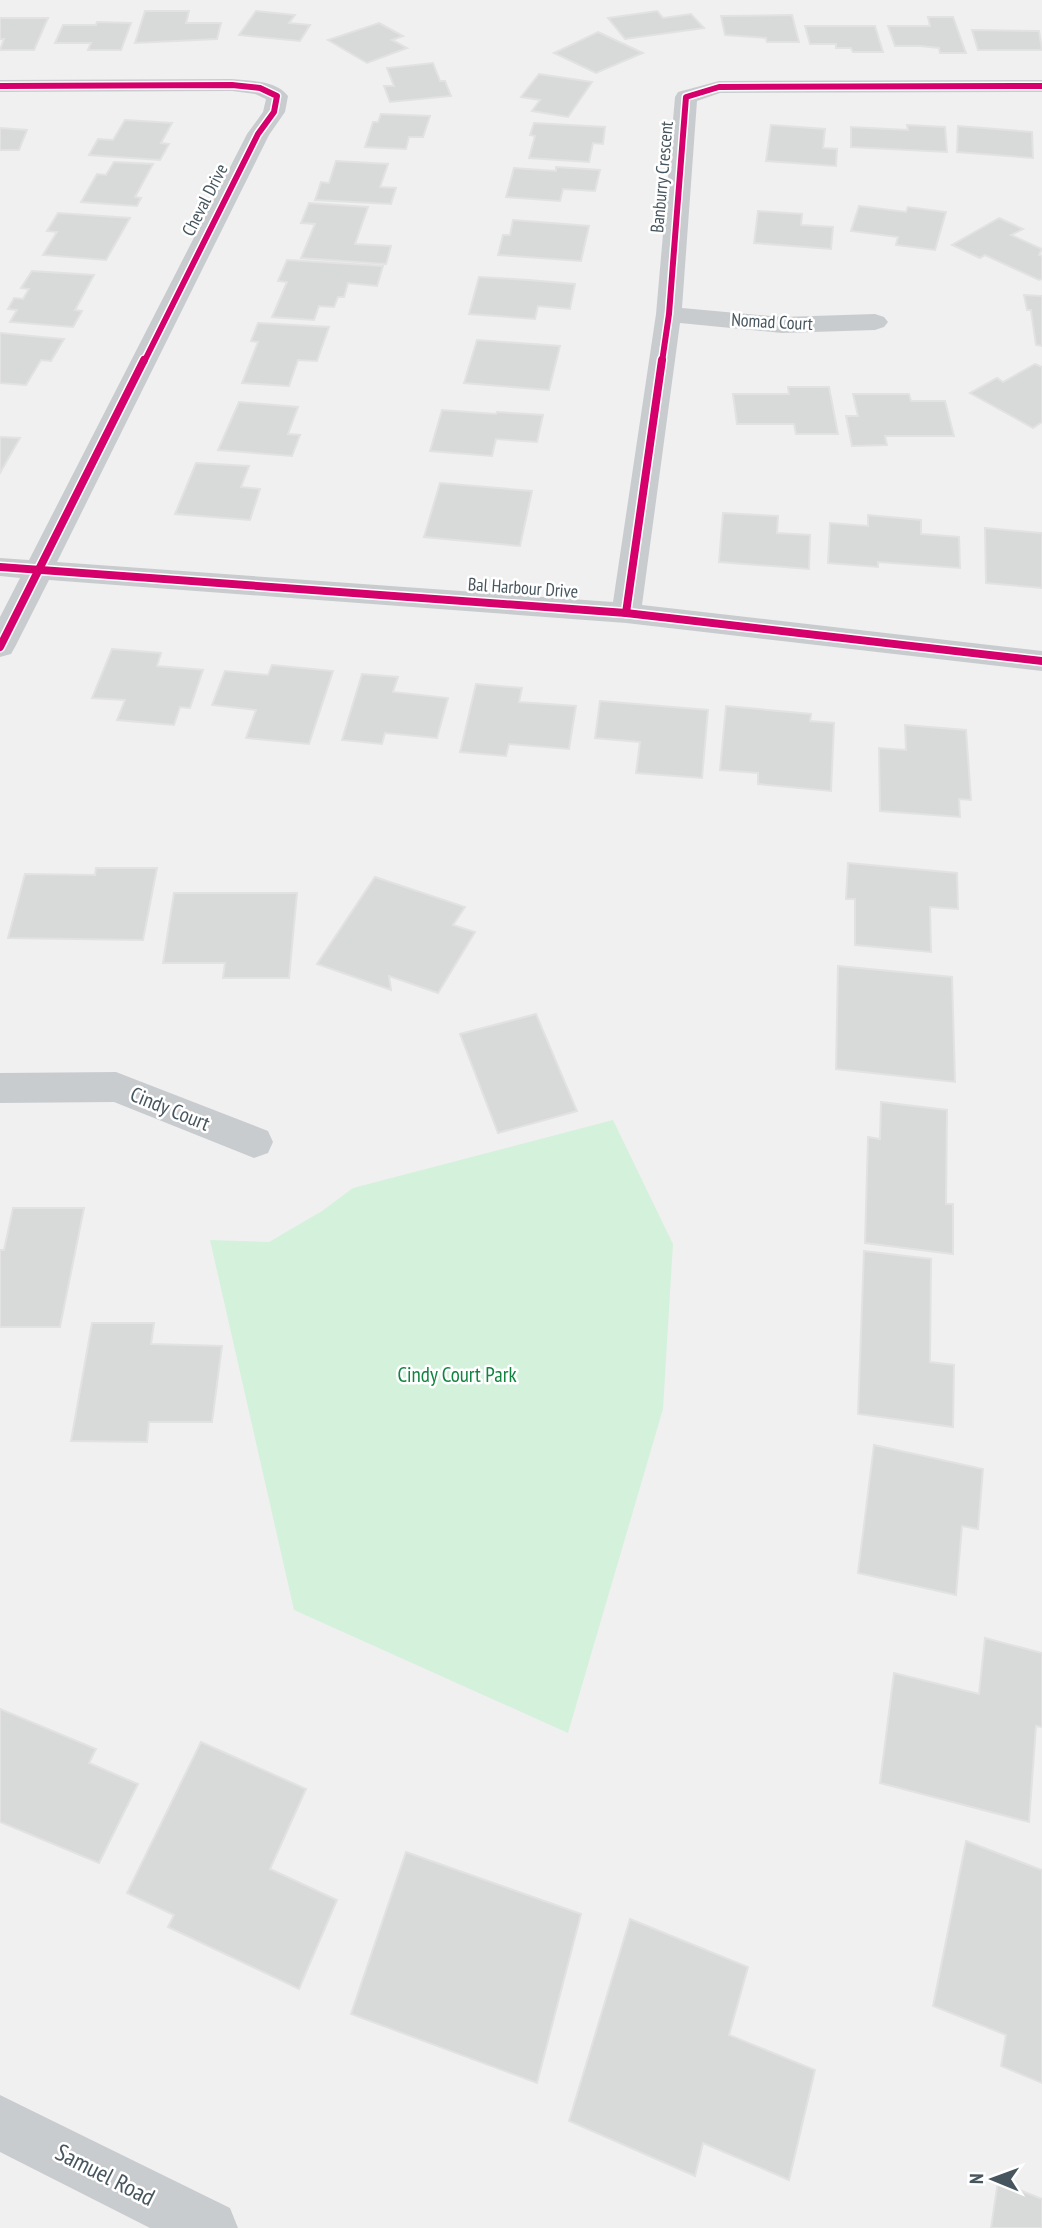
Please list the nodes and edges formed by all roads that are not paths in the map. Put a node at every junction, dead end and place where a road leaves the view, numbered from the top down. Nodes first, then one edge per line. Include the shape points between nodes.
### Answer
1 (0, 86) edge
2 (1042, 86) edge
3 (669, 314) junction
4 (875, 322) dead end
5 (0, 567) edge
6 (39, 571) junction
7 (626, 614) junction
8 (0, 647) edge
9 (1042, 661) edge
10 (0, 1088) edge
11 (254, 1142) dead end
12 (0, 2123) edge
13 (210, 2228) edge

1 - 6 street, Cheval Drive via 232,85 260,88 277,96 274,112 252,146
2 - 3 street, Banburry Crescent via 719,87 686,97
3 - 4 street, Nomad Court via 782,325
3 - 7 street, Banburry Crescent
5 - 6 street, Bal Harbour Drive
6 - 7 street, Bal Harbour Drive
6 - 8 street
7 - 9 street, Bal Harbour Drive
10 - 11 street, Cindy Court via 116,1087
12 - 13 street, Samuel Road

